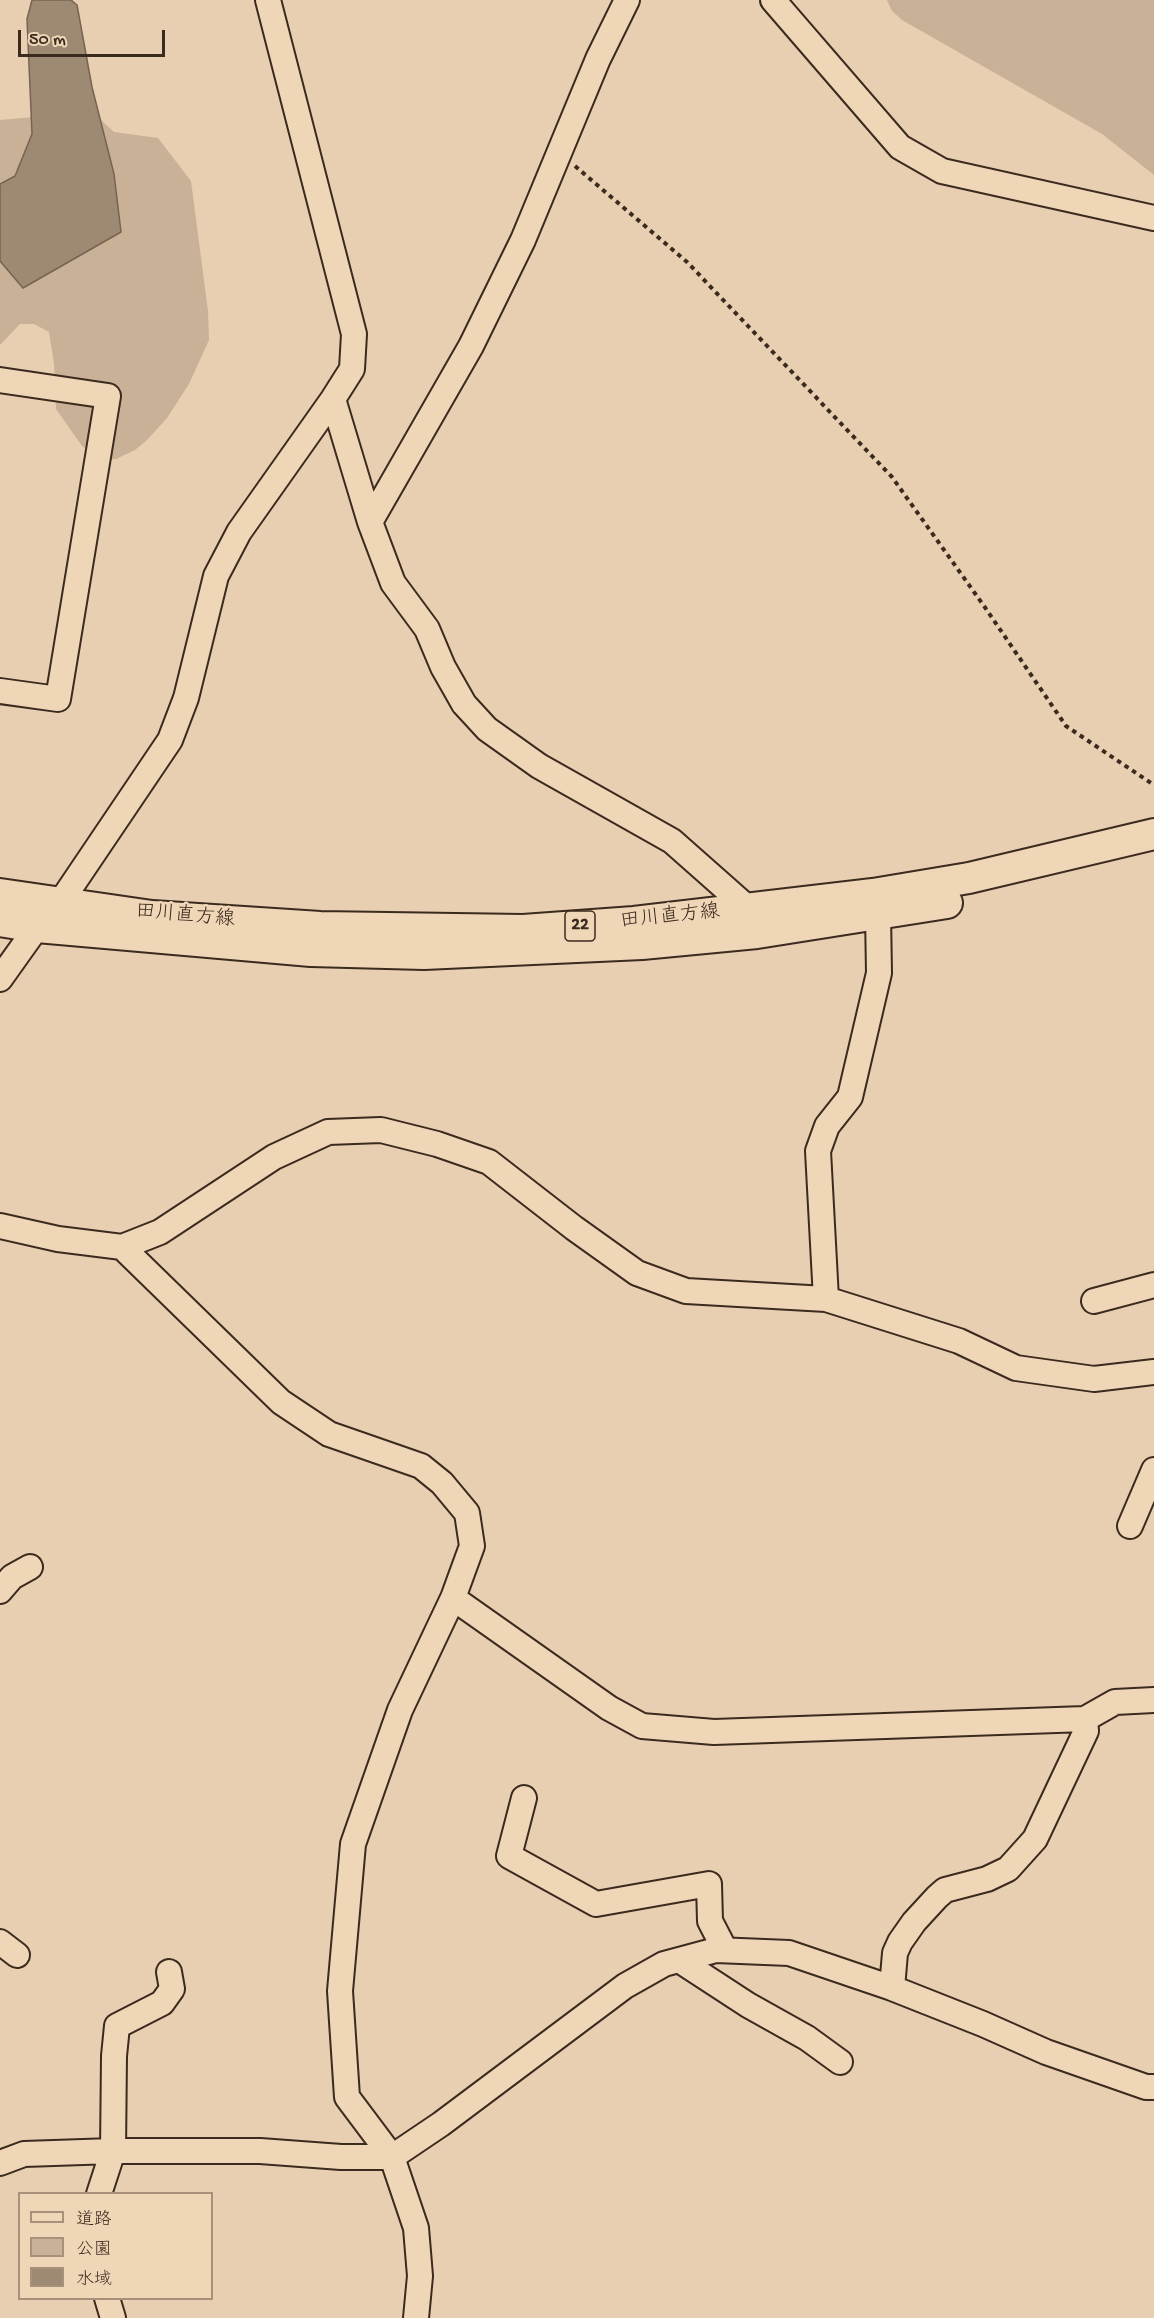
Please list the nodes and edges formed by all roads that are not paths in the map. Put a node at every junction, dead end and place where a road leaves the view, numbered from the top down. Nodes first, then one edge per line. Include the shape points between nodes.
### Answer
1 (268, 0) edge
2 (627, 0) edge
3 (774, 0) edge
4 (1154, 218) edge
5 (0, 380) edge
6 (333, 399) junction
7 (370, 522) junction
8 (0, 691) edge
9 (1154, 834) edge
10 (1154, 854) edge
11 (0, 894) edge
12 (60, 903) junction
13 (875, 905) junction
14 (750, 910) junction
15 (0, 921) edge
16 (37, 927) junction
17 (0, 979) edge
18 (0, 1226) edge
19 (122, 1246) junction
20 (1154, 1285) edge
21 (826, 1299) junction
22 (1094, 1301) dead end
23 (1154, 1372) edge
24 (1154, 1470) edge
25 (1130, 1526) dead end
26 (30, 1567) dead end
27 (0, 1591) edge
28 (453, 1599) junction
29 (1154, 1700) edge
30 (1085, 1719) junction
31 (524, 1798) dead end
32 (725, 1950) junction
33 (679, 1960) junction
34 (169, 1972) dead end
35 (892, 1988) junction
36 (840, 2062) dead end
37 (1154, 2087) edge
38 (113, 2151) junction
39 (392, 2157) junction
40 (0, 2163) edge
41 (99, 2192) edge
42 (108, 2300) edge
43 (112, 2318) edge
44 (416, 2318) edge

1 - 6 street via 354,334 352,369
2 - 7 street via 598,59 523,240 471,346
3 - 4 street via 900,147 942,171
5 - 8 street via 108,396 58,699
6 - 7 street
6 - 12 street via 239,532 216,576 186,698 170,740
7 - 14 street via 393,583 427,629 464,704 487,729 539,766 672,842
9 - 13 main road, 田川直方線 / 22
10 - 13 main road, 田川直方線 / 22 via 974,898
11 - 12 main road, 田川直方線 / 22
12 - 14 main road, 田川直方線 / 22 via 152,916 309,927 524,930
12 - 16 street
13 - 14 main road, 田川直方線 / 22
13 - 16 main road, 田川直方線 / 22 via 757,933 642,944 424,954 311,951
13 - 21 street via 879,973 850,1097 827,1126 818,1151
15 - 16 main road, 田川直方線 / 22
16 - 17 street
18 - 19 street via 58,1239
19 - 21 street via 160,1232 274,1157 328,1132 381,1130 489,1162 637,1273 686,1291
19 - 28 street via 281,1402 329,1434 421,1466 442,1483 467,1513 472,1546
20 - 22 street
21 - 23 street via 959,1341 1016,1368 1094,1379
24 - 25 street
26 - 27 street via 12,1577
28 - 30 street via 609,1708 642,1726 714,1732
28 - 39 street via 400,1710 353,1844 340,1991 347,2097
29 - 30 street via 1115,1702
30 - 35 street via 1086,1731 1035,1839 1008,1869 945,1890 937,1897 900,1942
31 - 32 street via 509,1856 596,1904 709,1884 710,1921
32 - 33 street
32 - 35 street via 789,1953
33 - 36 street
33 - 39 street via 625,1986
34 - 38 street via 172,1989 162,2003 117,2026
35 - 37 street via 1046,2052
38 - 39 street via 260,2151
38 - 40 street via 24,2154
38 - 41 street
39 - 44 street via 416,2228 420,2276
42 - 43 street

